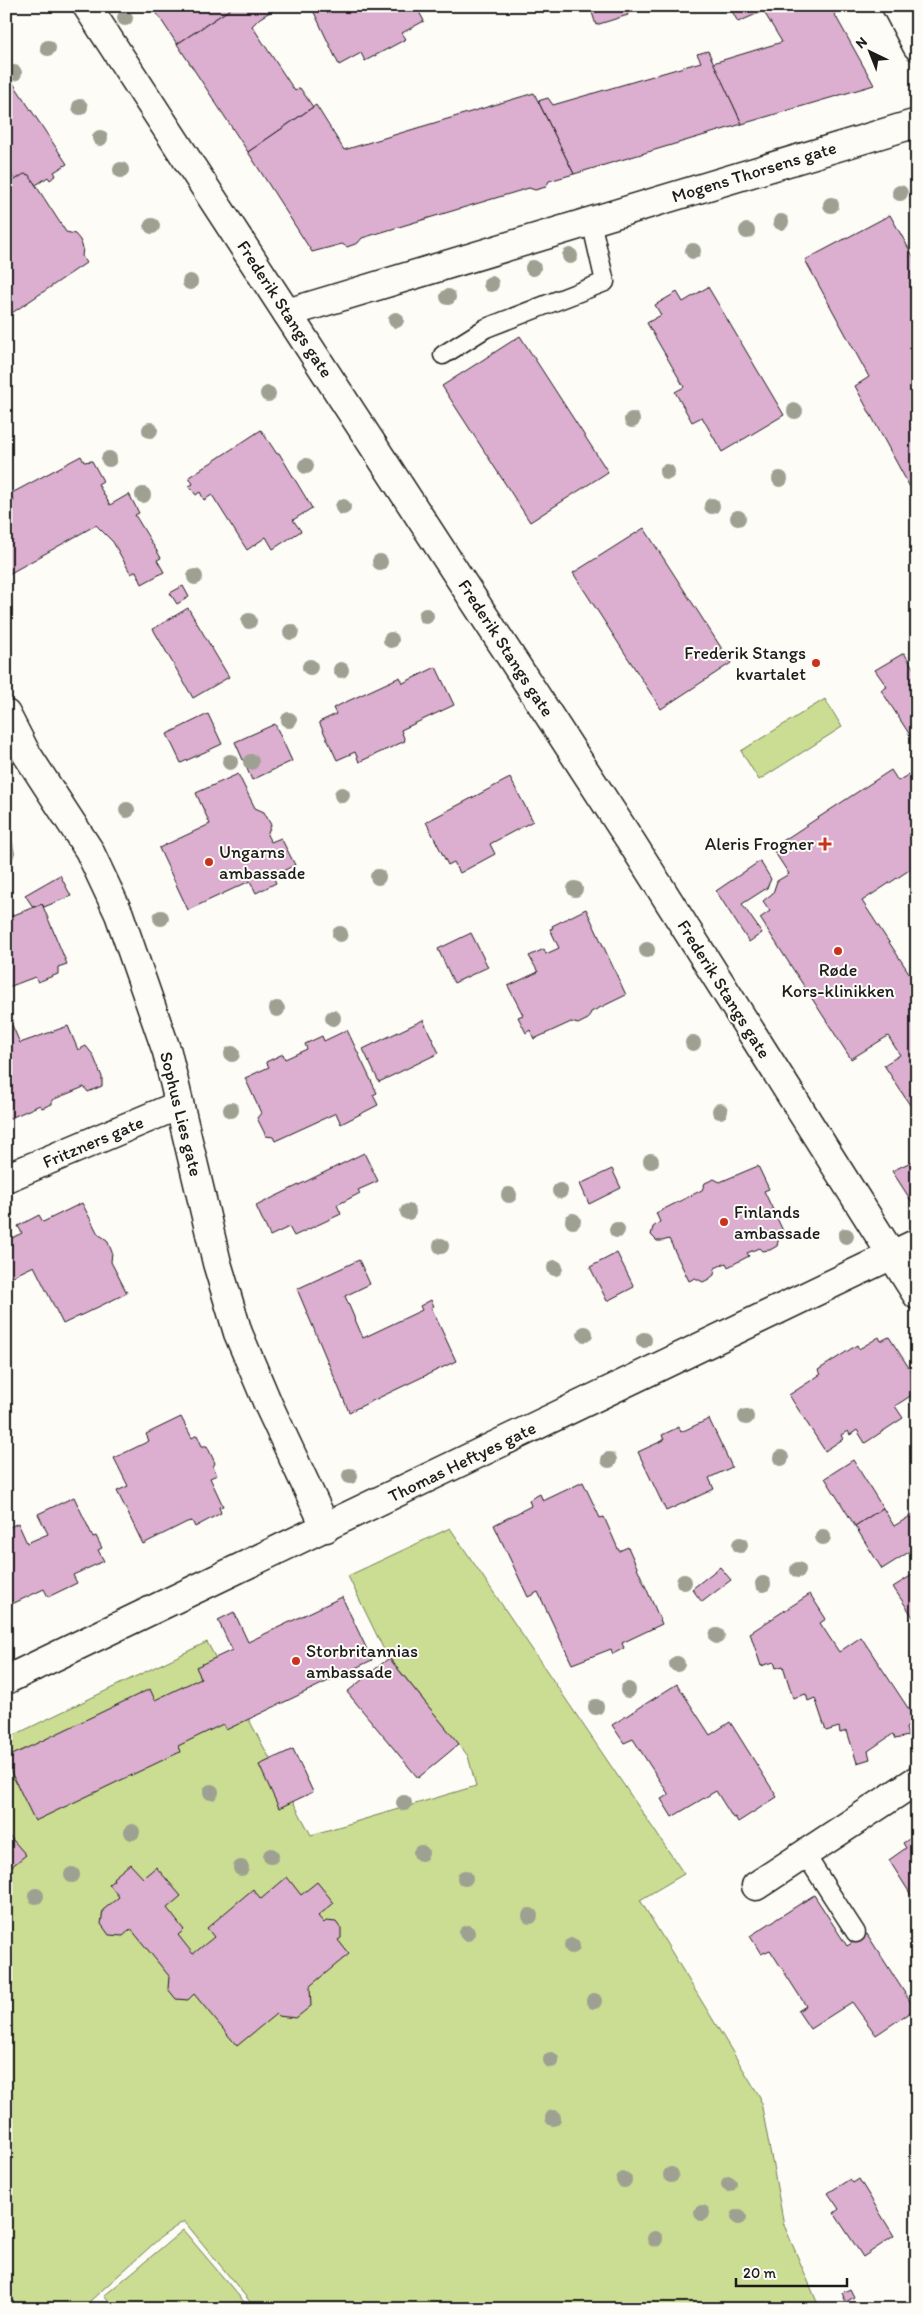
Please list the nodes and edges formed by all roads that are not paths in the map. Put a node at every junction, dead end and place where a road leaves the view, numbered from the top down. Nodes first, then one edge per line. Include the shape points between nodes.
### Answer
1 (86, 6) edge
2 (896, 6) edge
3 (917, 46) edge
4 (917, 122) edge
5 (591, 221) junction
6 (288, 312) junction
7 (443, 355) dead end
8 (6, 714) edge
9 (16, 750) edge
10 (179, 1105) junction
11 (6, 1178) edge
12 (917, 1243) edge
13 (891, 1254) junction
14 (917, 1295) edge
15 (326, 1528) junction
16 (6, 1680) edge
17 (917, 1780) edge
18 (805, 1854) junction
19 (756, 1886) dead end
20 (856, 1933) dead end

1 - 6 street, Frederik Stangs gate
2 - 3 street
4 - 5 street, Mogens Thorsens gate
5 - 6 street, Mogens Thorsens gate
5 - 7 lane via 605,282 486,328
6 - 13 street, Frederik Stangs gate via 632,843
8 - 9 street, Sophus Lies gate
9 - 10 street, Sophus Lies gate via 89,850 119,914 166,1052
10 - 11 street, Fritzners gate
10 - 15 street, Sophus Lies gate via 217,1263 238,1334
12 - 13 street, Thomas Heftyes gate
13 - 14 street, Frederik Stangs gate
13 - 15 street, Thomas Heftyes gate
15 - 16 street, Thomas Heftyes gate
17 - 18 street
18 - 19 street
18 - 20 lane

